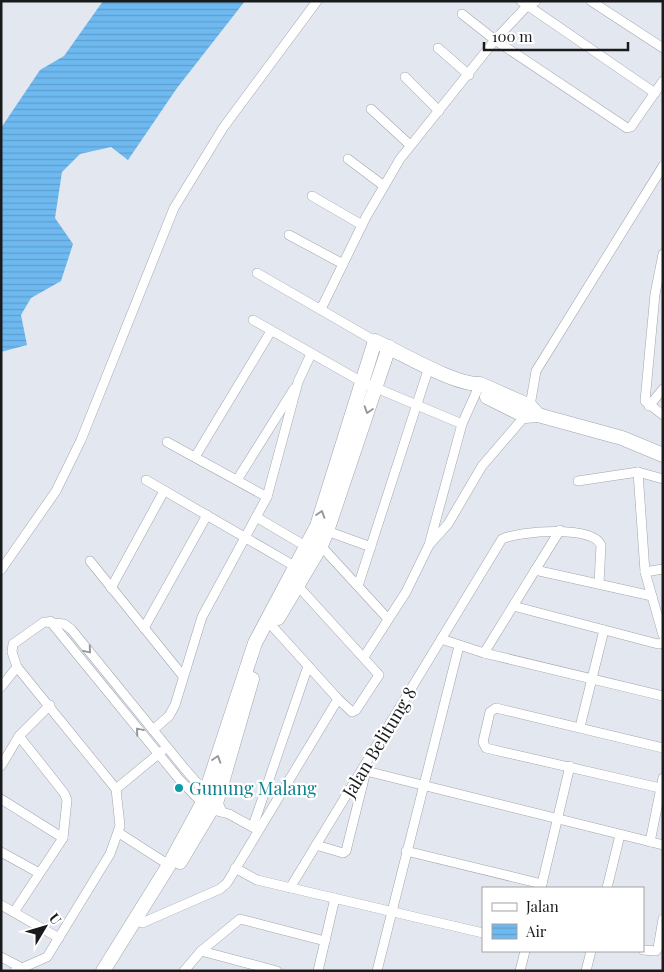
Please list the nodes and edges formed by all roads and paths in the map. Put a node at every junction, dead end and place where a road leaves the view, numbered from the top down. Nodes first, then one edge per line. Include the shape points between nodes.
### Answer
1 (317, 1) edge
2 (536, 1) edge
3 (591, 1) edge
4 (524, 4) edge
5 (462, 14) dead end
6 (495, 40) junction
7 (438, 48) dead end
8 (663, 48) edge
9 (469, 75) junction
10 (405, 77) dead end
11 (663, 81) edge
12 (655, 93) junction
13 (371, 109) dead end
14 (439, 111) junction
15 (410, 146) junction
16 (348, 159) dead end
17 (663, 166) edge
18 (384, 186) junction
19 (312, 196) dead end
20 (362, 225) junction
21 (289, 236) dead end
22 (663, 254) edge
23 (343, 264) junction
24 (257, 273) dead end
25 (321, 309) junction
26 (253, 320) dead end
27 (271, 330) junction
28 (375, 341) junction
29 (388, 347) junction
30 (311, 354) junction
31 (429, 367) junction
32 (298, 382) junction
33 (362, 382) junction
34 (476, 387) junction
35 (375, 388) junction
36 (663, 389) edge
37 (416, 406) junction
38 (649, 406) junction
39 (531, 412) junction
40 (663, 415) edge
41 (462, 424) junction
42 (167, 442) dead end
43 (663, 455) edge
44 (195, 457) junction
45 (638, 472) junction
46 (663, 479) edge
47 (146, 480) dead end
48 (236, 480) junction
49 (578, 481) dead end
50 (164, 491) junction
51 (267, 497) junction
52 (207, 515) junction
53 (256, 517) junction
54 (560, 530) junction
55 (327, 531) junction
56 (245, 537) junction
57 (429, 545) junction
58 (371, 547) junction
59 (307, 556) junction
60 (90, 562) dead end
61 (1, 570) edge
62 (535, 570) junction
63 (663, 570) edge
64 (645, 572) junction
65 (599, 584) junction
66 (298, 586) junction
67 (358, 586) junction
68 (111, 588) junction
69 (652, 596) junction
70 (513, 606) junction
71 (388, 619) junction
72 (50, 621) junction
73 (272, 627) junction
74 (144, 628) junction
75 (604, 630) junction
76 (663, 635) edge
77 (442, 638) junction
78 (663, 643) edge
79 (459, 646) junction
80 (484, 653) junction
81 (364, 657) junction
82 (17, 666) junction
83 (308, 666) junction
84 (183, 676) junction
85 (592, 679) junction
86 (1, 687) edge
87 (663, 696) edge
88 (338, 700) junction
89 (50, 705) junction
90 (580, 727) junction
91 (153, 730) junction
92 (19, 736) junction
93 (167, 748) junction
94 (663, 748) edge
95 (158, 754) junction
96 (1, 766) edge
97 (570, 766) junction
98 (364, 771) junction
99 (663, 778) edge
100 (423, 785) junction
101 (660, 788) junction
102 (116, 789) junction
103 (1, 799) edge
104 (212, 804) junction
105 (558, 819) junction
106 (256, 828) junction
107 (119, 833) junction
108 (620, 834) junction
109 (63, 838) junction
110 (650, 842) junction
111 (316, 845) junction
112 (663, 845) edge
113 (406, 851) junction
114 (1, 852) edge
115 (168, 865) junction
116 (235, 868) junction
117 (39, 873) junction
118 (541, 886) edge
119 (607, 887) edge
120 (290, 888) junction
121 (335, 898) junction
122 (1, 904) edge
123 (392, 910) junction
124 (14, 912) junction
125 (663, 919) edge
126 (142, 923) junction
127 (482, 933) edge
128 (59, 938) junction
129 (325, 941) junction
130 (644, 950) edge
131 (201, 951) junction
132 (525, 952) edge
133 (591, 952) edge
134 (1, 957) edge
135 (18, 969) edge
136 (103, 971) edge
137 (114, 971) edge
138 (184, 971) edge
139 (277, 971) edge
140 (318, 971) edge
141 (377, 971) edge
142 (520, 971) edge
143 (586, 971) edge

1 - 61 street via 223,128 174,208 81,440 56,492
2 - 4 street
3 - 8 street
4 - 6 street
4 - 12 street
5 - 6 street
6 - 9 street
6 - 12 street via 627,128
7 - 9 street
9 - 14 street
10 - 14 street
11 - 12 street
13 - 15 street
14 - 15 street
15 - 18 street
16 - 18 street
17 - 39 street via 536,371
18 - 20 street
19 - 20 street
20 - 23 street
21 - 23 street
22 - 38 street via 655,294 645,401
23 - 25 street
24 - 25 street
25 - 28 street
26 - 27 street
27 - 30 street
27 - 44 street
28 - 29 street
28 - 33 street
29 - 31 street
29 - 35 street
30 - 32 street
30 - 33 street
31 - 34 street
31 - 37 street
32 - 48 street
32 - 51 street
33 - 35 street
59 -> 33 street
34 - 39 street
34 - 41 street
35 - 37 street
35 -> 55 street
36 - 38 street
37 - 41 street
37 - 58 street
38 - 40 street
39 - 43 street via 622,438
39 - 57 street via 482,466 444,529
41 - 57 street
42 - 44 street
44 - 48 street
45 - 46 street
45 - 49 street
45 - 64 street
47 - 50 street
48 - 51 street
50 - 52 street
50 - 68 street
51 - 53 street
52 - 56 street
52 - 74 street
53 - 56 street
53 - 59 street
54 - 62 street
54 - 65 street, Jalan Belitung 8 via 599,539
54 - 77 street, Jalan Belitung 8 via 502,539
55 - 58 street
55 - 59 street
56 - 59 street
56 - 84 street via 202,617
57 - 71 street via 411,584
58 - 67 street
59 - 66 street
59 - 67 street
104 -> 59 street via 255,643
60 - 68 street
62 - 65 street
62 - 70 street
63 - 64 street
64 - 69 street
65 - 69 street
66 - 73 street
66 - 81 street
67 - 71 street
68 - 74 street
69 - 76 street
70 - 75 street
70 - 80 street
71 - 81 street
72 - 82 street via 42,623 13,644
72 -> 91 street via 71,629
95 -> 72 street
73 - 83 street
73 - 104 street via 262,646
74 - 84 street
75 - 78 street
75 - 85 street
77 - 79 street
77 - 98 street, Jalan Belitung 8
79 - 80 street
79 - 100 street
80 - 85 street
81 - 88 street via 378,675 377,679 354,711
82 - 86 street
82 - 89 street
83 - 88 street
83 - 106 street
84 - 91 street via 173,709
85 - 87 street
85 - 90 street
88 - 106 street via 305,758
89 - 92 street
89 - 102 street
90 - 94 street
90 - 97 street via 496,708 490,712 484,734 486,748
91 - 93 street
92 - 96 street
92 - 109 street via 64,793 67,800
93 - 95 street
93 - 104 street
95 - 102 street
95 - 104 street
97 - 101 street
97 - 105 street
98 - 100 street
98 - 111 street, Jalan Belitung 8
98 - 111 street, Jalan Belitung 8 via 346,851
99 - 101 street
100 - 105 street
100 - 113 street
101 - 110 street
102 - 107 street
103 - 109 street
104 - 106 street
104 - 115 street
104 - 126 street
105 - 108 street
105 - 118 street
106 - 116 street
107 - 115 street
107 - 128 street via 110,854
108 - 110 street
108 - 119 street
109 - 117 street
110 - 112 street
111 - 120 street, Jalan Belitung 8
113 - 118 street
113 - 123 street
114 - 117 street
115 - 136 street
116 - 120 street via 257,880
116 - 126 street via 227,884 220,889
117 - 124 street
120 - 121 street
121 - 123 street
121 - 129 street
122 - 124 street
123 - 127 street
123 - 141 street
124 - 128 street
125 - 130 street via 656,952
126 - 137 street
128 - 135 street via 45,959
129 - 131 street via 240,919
129 - 140 street
131 - 138 street
131 - 139 street
132 - 142 street
133 - 143 street
134 - 135 street

